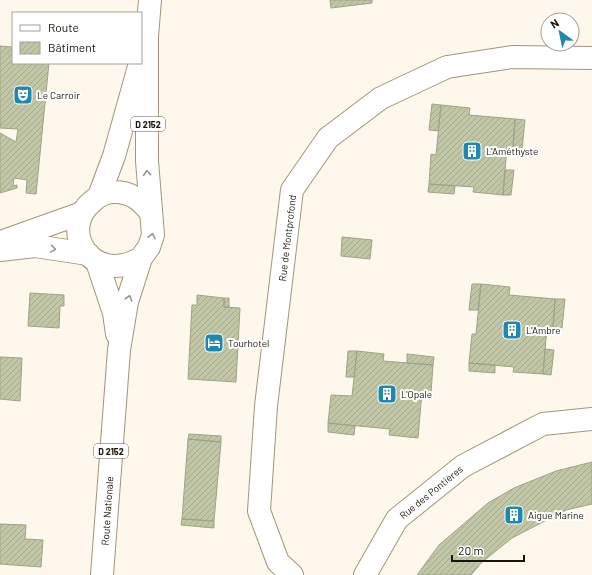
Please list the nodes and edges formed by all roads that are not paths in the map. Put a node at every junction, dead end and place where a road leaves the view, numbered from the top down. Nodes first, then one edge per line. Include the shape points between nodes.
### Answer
1 (150, 0) edge
2 (147, 36) junction
3 (142, 54) edge
4 (592, 58) edge
5 (140, 64) edge
6 (98, 196) junction
7 (150, 212) junction
8 (82, 213) junction
9 (0, 242) edge
10 (0, 250) edge
11 (93, 258) junction
12 (141, 258) junction
13 (119, 350) junction
14 (592, 419) edge
15 (102, 575) edge
16 (292, 575) edge
17 (365, 575) edge

1 - 2 street, Route Nationale / D 2152
2 - 3 street, Route Nationale / D 2152
7 -> 2 street, Route Nationale / D 2152 via 146,161
4 - 16 street, Rue de Montprofond via 512,57 446,67 381,98 328,138 292,190 266,406 258,511 278,562
5 - 6 street, D 2152 via 114,156
6 - 7 street via 122,192 138,199
6 - 8 street, D 2152
12 -> 7 street, Route Nationale / D 2152 via 149,247 153,235
8 - 9 street
8 - 11 street, Route Nationale / D 2152 via 79,238
10 -> 11 street via 35,246
11 - 12 street via 104,265 117,267
11 - 13 street, Route Nationale / D 2152 via 114,313
13 -> 12 street, Route Nationale / D 2152 via 127,302
13 - 15 street, Route Nationale / D 2152
14 - 17 street, Rue des Pontières via 544,424 463,466 397,519

